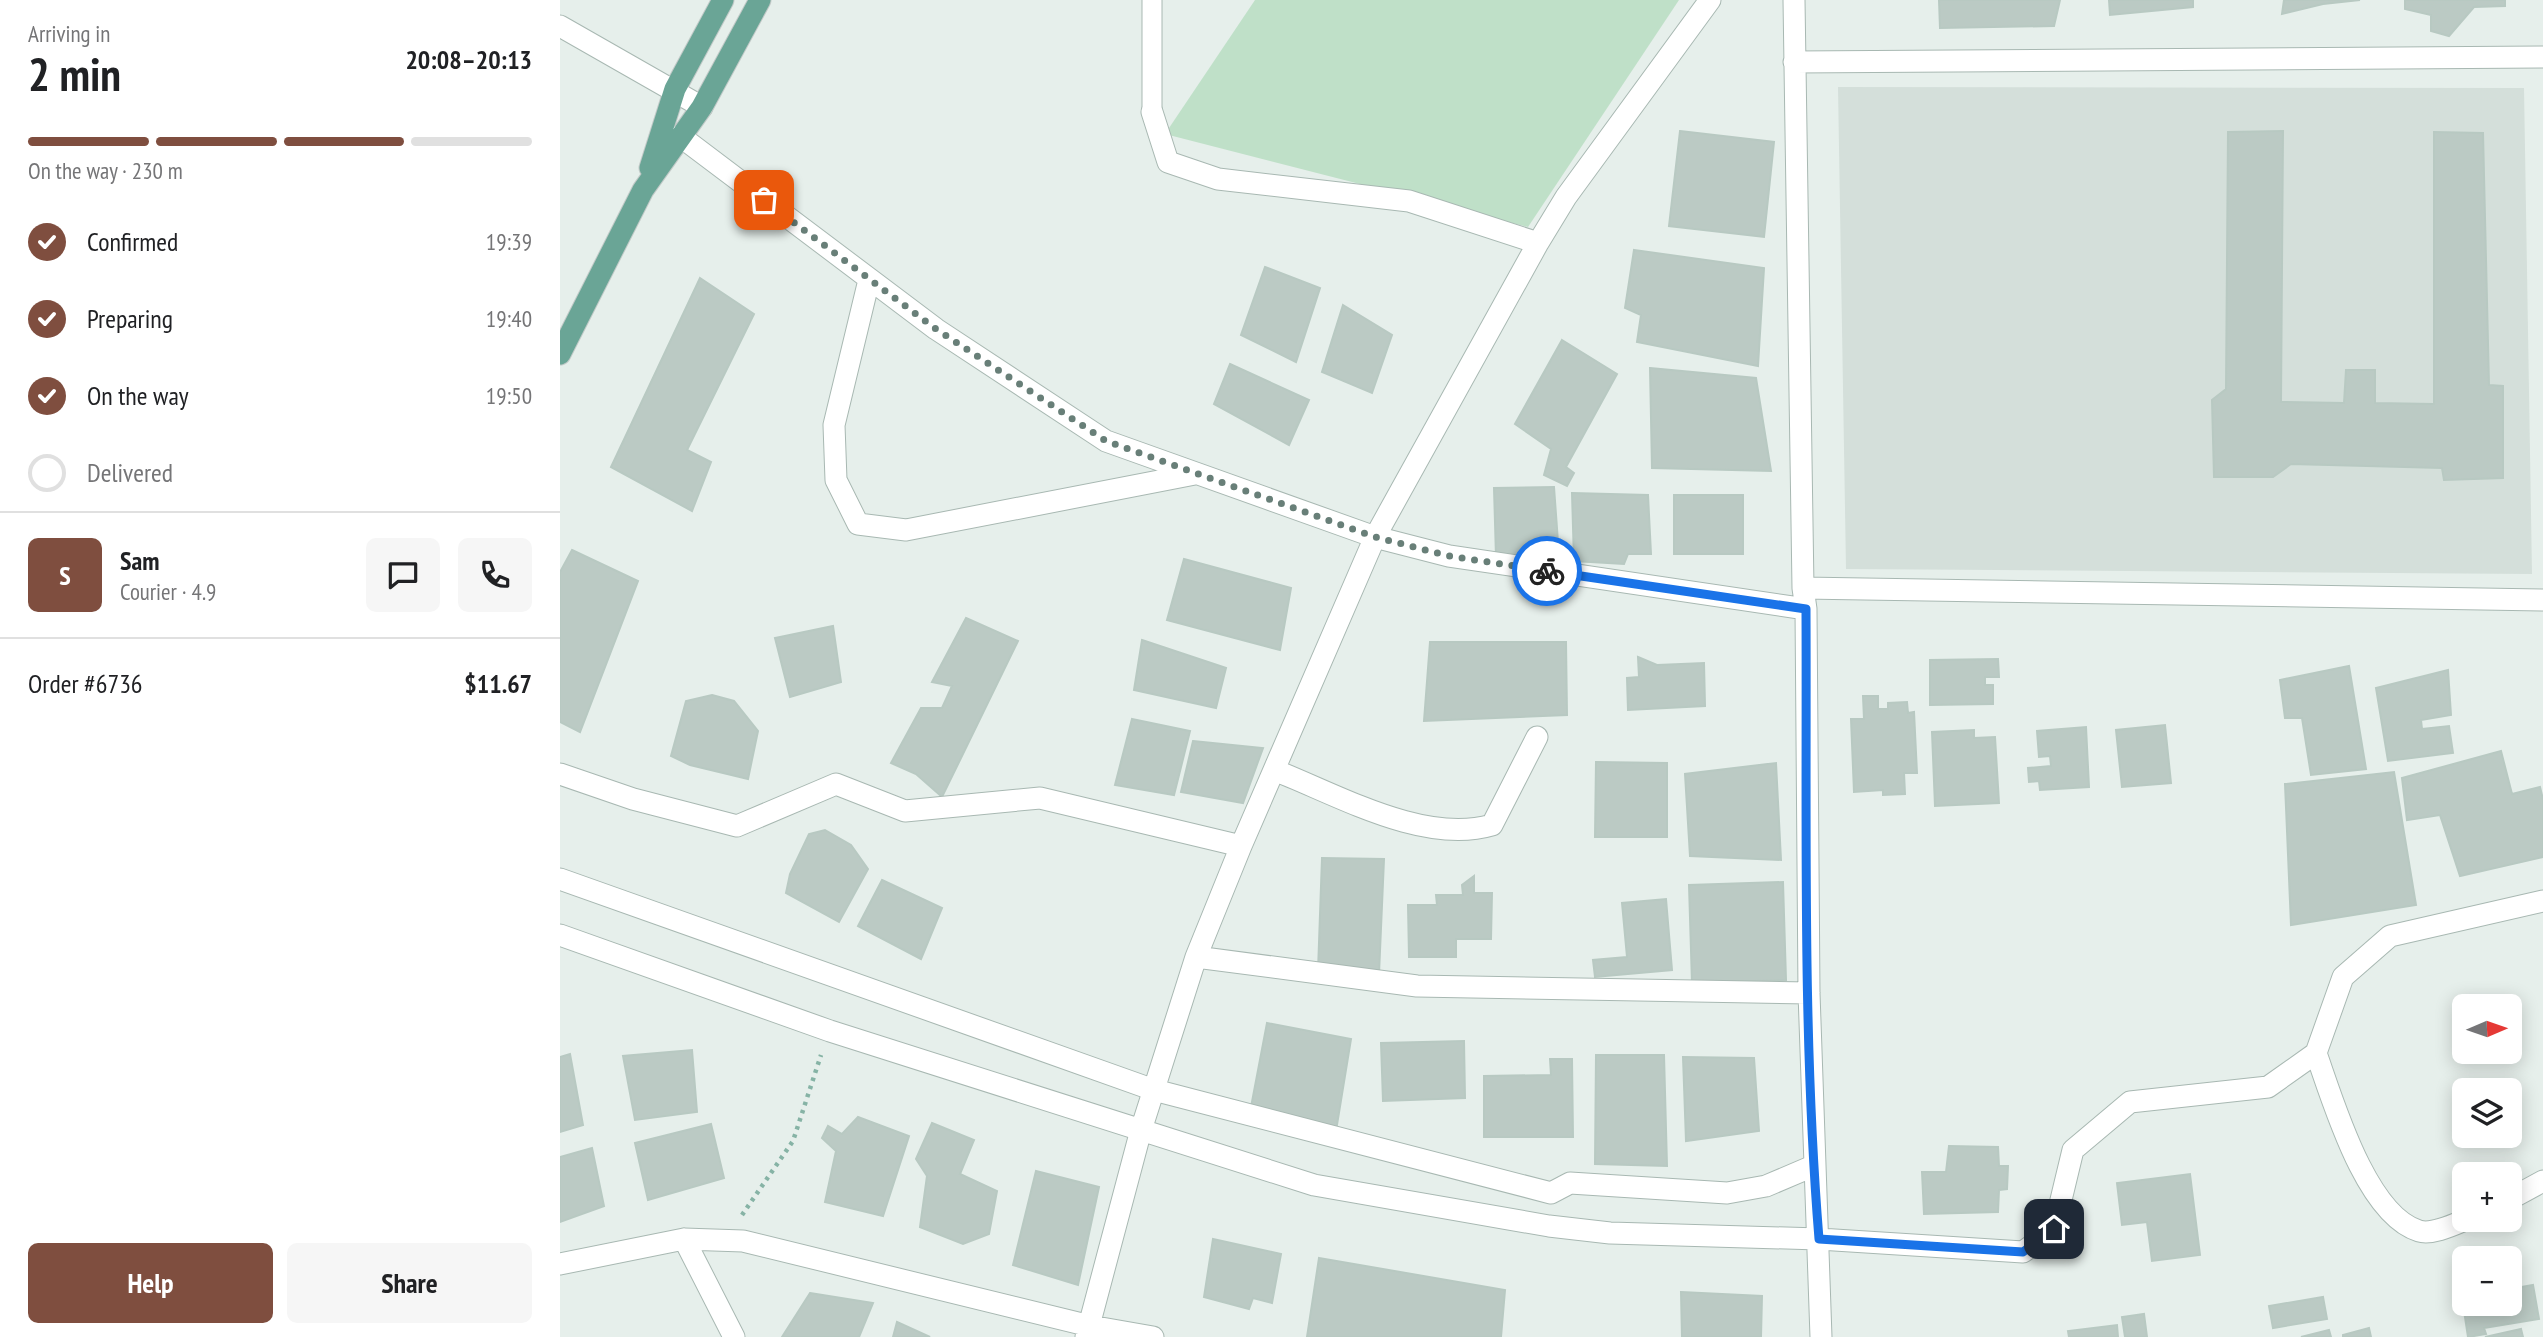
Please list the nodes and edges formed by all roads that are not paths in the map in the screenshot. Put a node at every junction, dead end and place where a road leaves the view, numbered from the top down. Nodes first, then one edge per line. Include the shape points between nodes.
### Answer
1 (723, 0) edge
2 (760, 0) edge
3 (1152, 0) edge
4 (1710, 0) edge
5 (1794, 0) edge
6 (560, 26) edge
7 (2543, 57) edge
8 (1794, 62) junction
9 (675, 89) junction
10 (702, 107) junction
11 (1152, 112) joint
12 (680, 136) junction
13 (643, 190) junction
14 (1538, 243) junction
15 (869, 280) junction
16 (560, 354) edge
17 (1197, 473) junction
18 (1375, 537) junction
19 (1805, 599) junction
20 (2543, 600) edge
21 (1538, 737) dead end
22 (1274, 770) junction
23 (560, 774) edge
24 (1241, 846) junction
25 (560, 879) edge
26 (2543, 901) edge
27 (560, 935) edge
28 (1196, 957) junction
29 (1808, 993) junction
30 (2316, 1054) junction
31 (1154, 1090) junction
32 (1141, 1130) junction
33 (1813, 1166) junction
34 (2543, 1181) edge
35 (2522, 1192) edge
36 (2452, 1225) edge
37 (684, 1239) junction
38 (1819, 1239) junction
39 (560, 1264) edge
40 (1088, 1331) edge
41 (734, 1337) edge
42 (1153, 1337) edge
43 (1821, 1337) edge

1 - 9 main road
2 - 10 main road
3 - 11 lane
4 - 14 street via 1566,197
5 - 8 street
6 - 9 street
7 - 8 street
8 - 19 street
9 - 10 street
9 - 13 main road
10 - 12 main road
11 - 14 street via 1168,162 1219,179 1409,201
12 - 13 main road
12 - 15 street
13 - 16 main road
14 - 18 street
15 - 17 street via 1106,441
15 - 17 street via 834,425 836,480 858,524 906,530
17 - 18 street
18 - 19 street via 1449,556
18 - 22 street
19 - 20 street
19 - 29 street
21 - 22 street via 1492,825 1469,832 1420,828
22 - 24 street
23 - 24 street via 737,826 835,784 905,811 1040,798
24 - 28 street
25 - 31 street
26 - 30 street via 2390,936 2343,977
27 - 32 street via 830,1031
28 - 29 street via 1417,986
28 - 31 street
29 - 33 street
30 - 36 street via 2348,1146 2390,1213 2420,1231
30 - 38 street via 2268,1087 2130,1102 2073,1150 2054,1229 2023,1252
31 - 32 street
31 - 33 street via 1551,1193 1570,1183 1727,1193 1766,1186
32 - 38 street via 1314,1185 1549,1226 1610,1233
32 - 40 street
33 - 38 street
34 - 35 street
37 - 39 street
37 - 40 street via 743,1241
37 - 41 street
38 - 43 street
40 - 42 street

